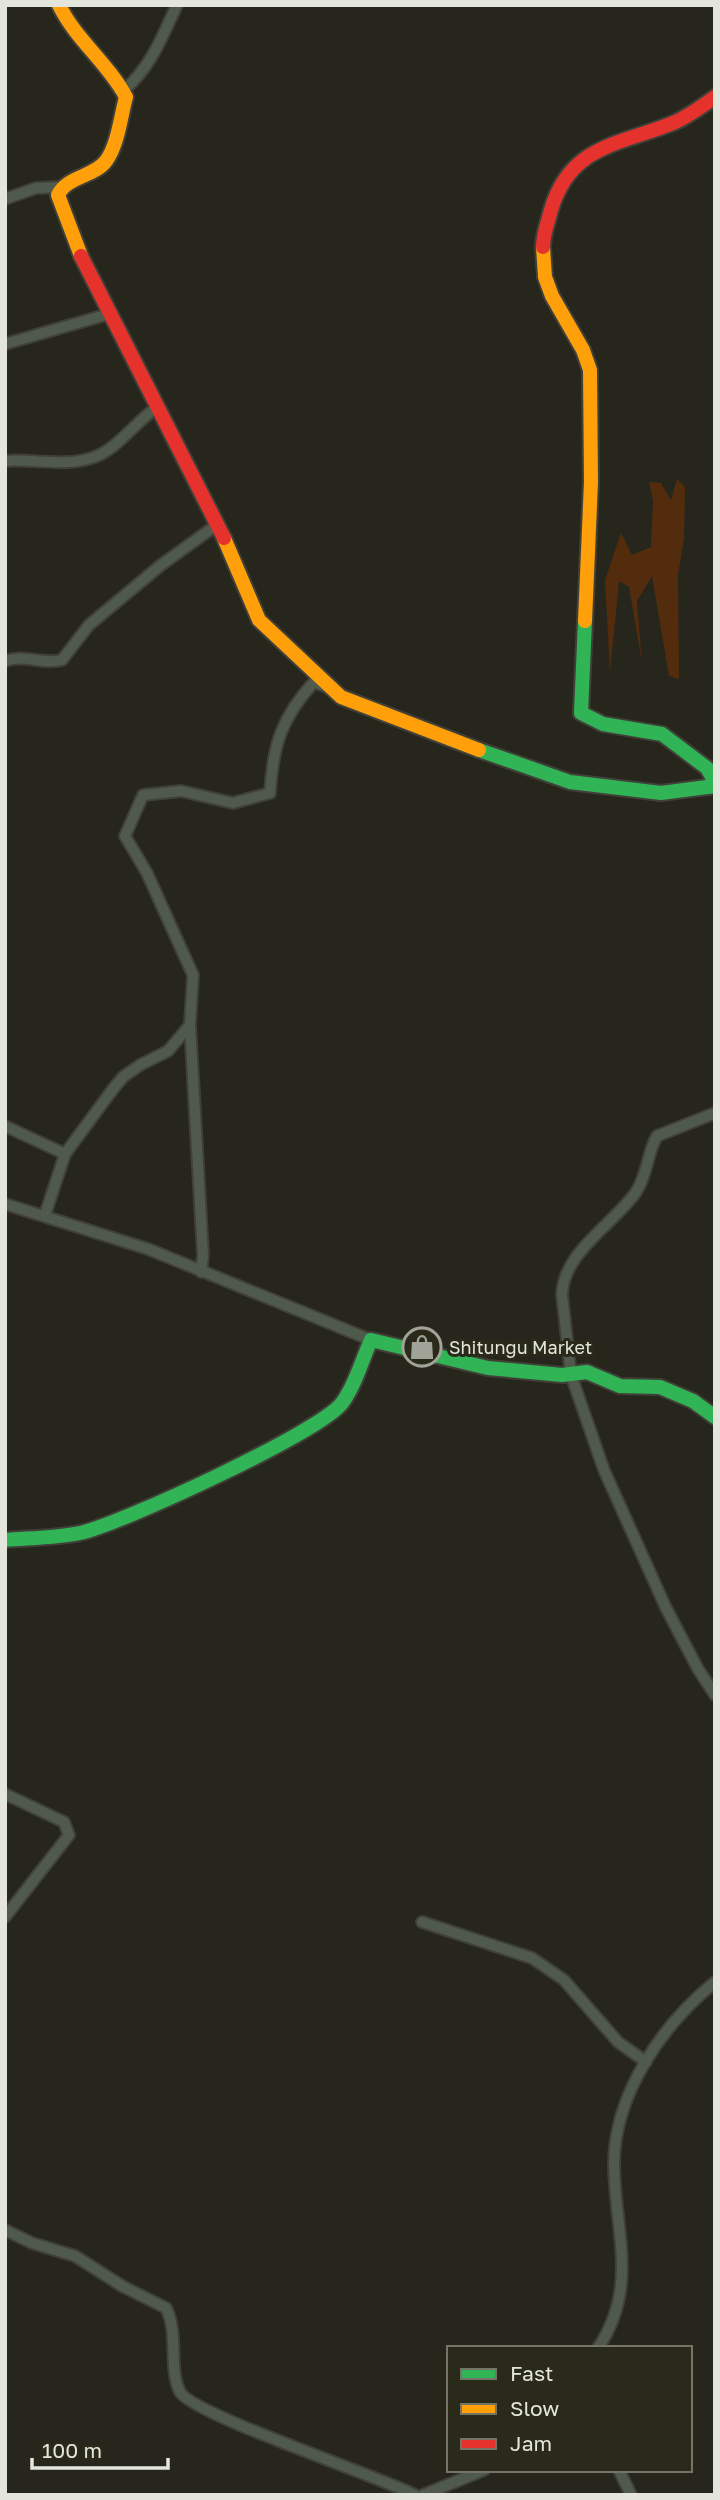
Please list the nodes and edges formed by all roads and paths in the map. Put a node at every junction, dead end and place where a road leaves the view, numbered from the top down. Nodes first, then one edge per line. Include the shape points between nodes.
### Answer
1 (58, 5) edge
2 (177, 5) edge
3 (124, 90) junction
4 (715, 97) edge
5 (62, 187) junction
6 (5, 200) edge
7 (112, 313) junction
8 (5, 344) edge
9 (157, 407) junction
10 (5, 461) edge
11 (218, 524) junction
12 (5, 661) edge
13 (327, 687) junction
14 (715, 784) edge
15 (190, 1025) junction
16 (715, 1113) edge
17 (5, 1126) edge
18 (65, 1154) junction
19 (5, 1204) edge
20 (45, 1215) junction
21 (201, 1272) junction
22 (371, 1340) junction
23 (571, 1375) junction
24 (715, 1417) edge
25 (5, 1540) edge
26 (715, 1695) edge
27 (5, 1794) edge
28 (5, 1917) edge
29 (422, 1922) dead end
30 (715, 1982) edge
31 (646, 2062) junction
32 (5, 2230) edge
33 (599, 2346) edge
34 (479, 2472) edge
35 (621, 2472) edge
36 (415, 2495) edge
37 (423, 2495) edge
38 (631, 2495) edge

1 - 3 street via 84,47
2 - 3 street via 152,59
3 - 5 street via 125,107 108,159
4 - 14 street via 677,122 615,144 569,170 557,190 543,240 545,277 590,370 591,482 581,712 603,724 662,734 707,768
5 - 6 street via 36,188
5 - 7 street via 58,195 65,219
7 - 8 street
7 - 9 street
9 - 10 street via 96,457 36,464
9 - 11 street
11 - 12 street via 89,625 62,660 25,657
11 - 13 street via 260,620
13 - 14 street via 353,702 570,782 661,793
13 - 15 street via 314,682 293,705 273,751 270,793 233,803 181,791 143,795 125,836 148,873 192,968
15 - 18 street via 168,1051 123,1077
15 - 21 street via 204,1255
16 - 23 street via 657,1136 636,1191 566,1274 562,1295
17 - 18 street
18 - 20 street
19 - 20 street
20 - 21 street
21 - 22 street
22 - 23 street via 488,1368
22 - 25 street via 343,1402 291,1437 135,1514 79,1533
23 - 24 street via 587,1372 620,1386 660,1387 693,1401
23 - 26 street via 604,1470 667,1608
27 - 28 street via 64,1822 69,1835
29 - 31 street via 533,1958 564,1980 618,2042
30 - 31 street via 672,2021
31 - 33 street via 616,2136 622,2281 615,2316
32 - 36 street via 75,2256 166,2308 177,2383 188,2402
34 - 37 street
35 - 38 street

